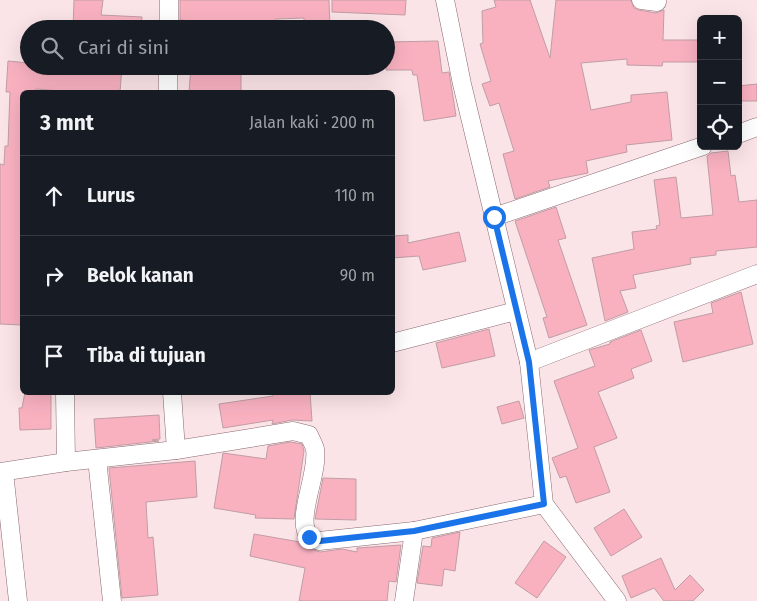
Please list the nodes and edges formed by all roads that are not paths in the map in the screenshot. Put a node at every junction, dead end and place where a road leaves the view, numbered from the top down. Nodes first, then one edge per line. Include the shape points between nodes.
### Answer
1 (169, 0) edge
2 (445, 0) edge
3 (169, 20) edge
4 (168, 75) edge
5 (168, 90) edge
6 (757, 127) edge
7 (742, 133) edge
8 (697, 148) edge
9 (494, 217) junction
10 (757, 274) edge
11 (516, 311) junction
12 (395, 342) edge
13 (529, 362) junction
14 (65, 395) edge
15 (172, 395) edge
16 (176, 450) junction
17 (97, 458) junction
18 (66, 462) junction
19 (2, 472) edge
20 (544, 504) junction
21 (414, 531) junction
22 (18, 601) edge
23 (112, 601) edge
24 (404, 601) edge
25 (617, 601) edge

1 - 3 street
2 - 9 street
4 - 5 street
6 - 7 street
8 - 9 street
9 - 11 street
10 - 13 street
11 - 12 street
11 - 13 street
13 - 20 street
14 - 18 street
15 - 16 street
16 - 17 street
16 - 21 street via 293,430 309,435 316,459 304,525 309,537 320,541
17 - 18 street
17 - 23 street
18 - 19 street
19 - 22 street
20 - 21 street
20 - 25 street
21 - 24 street

